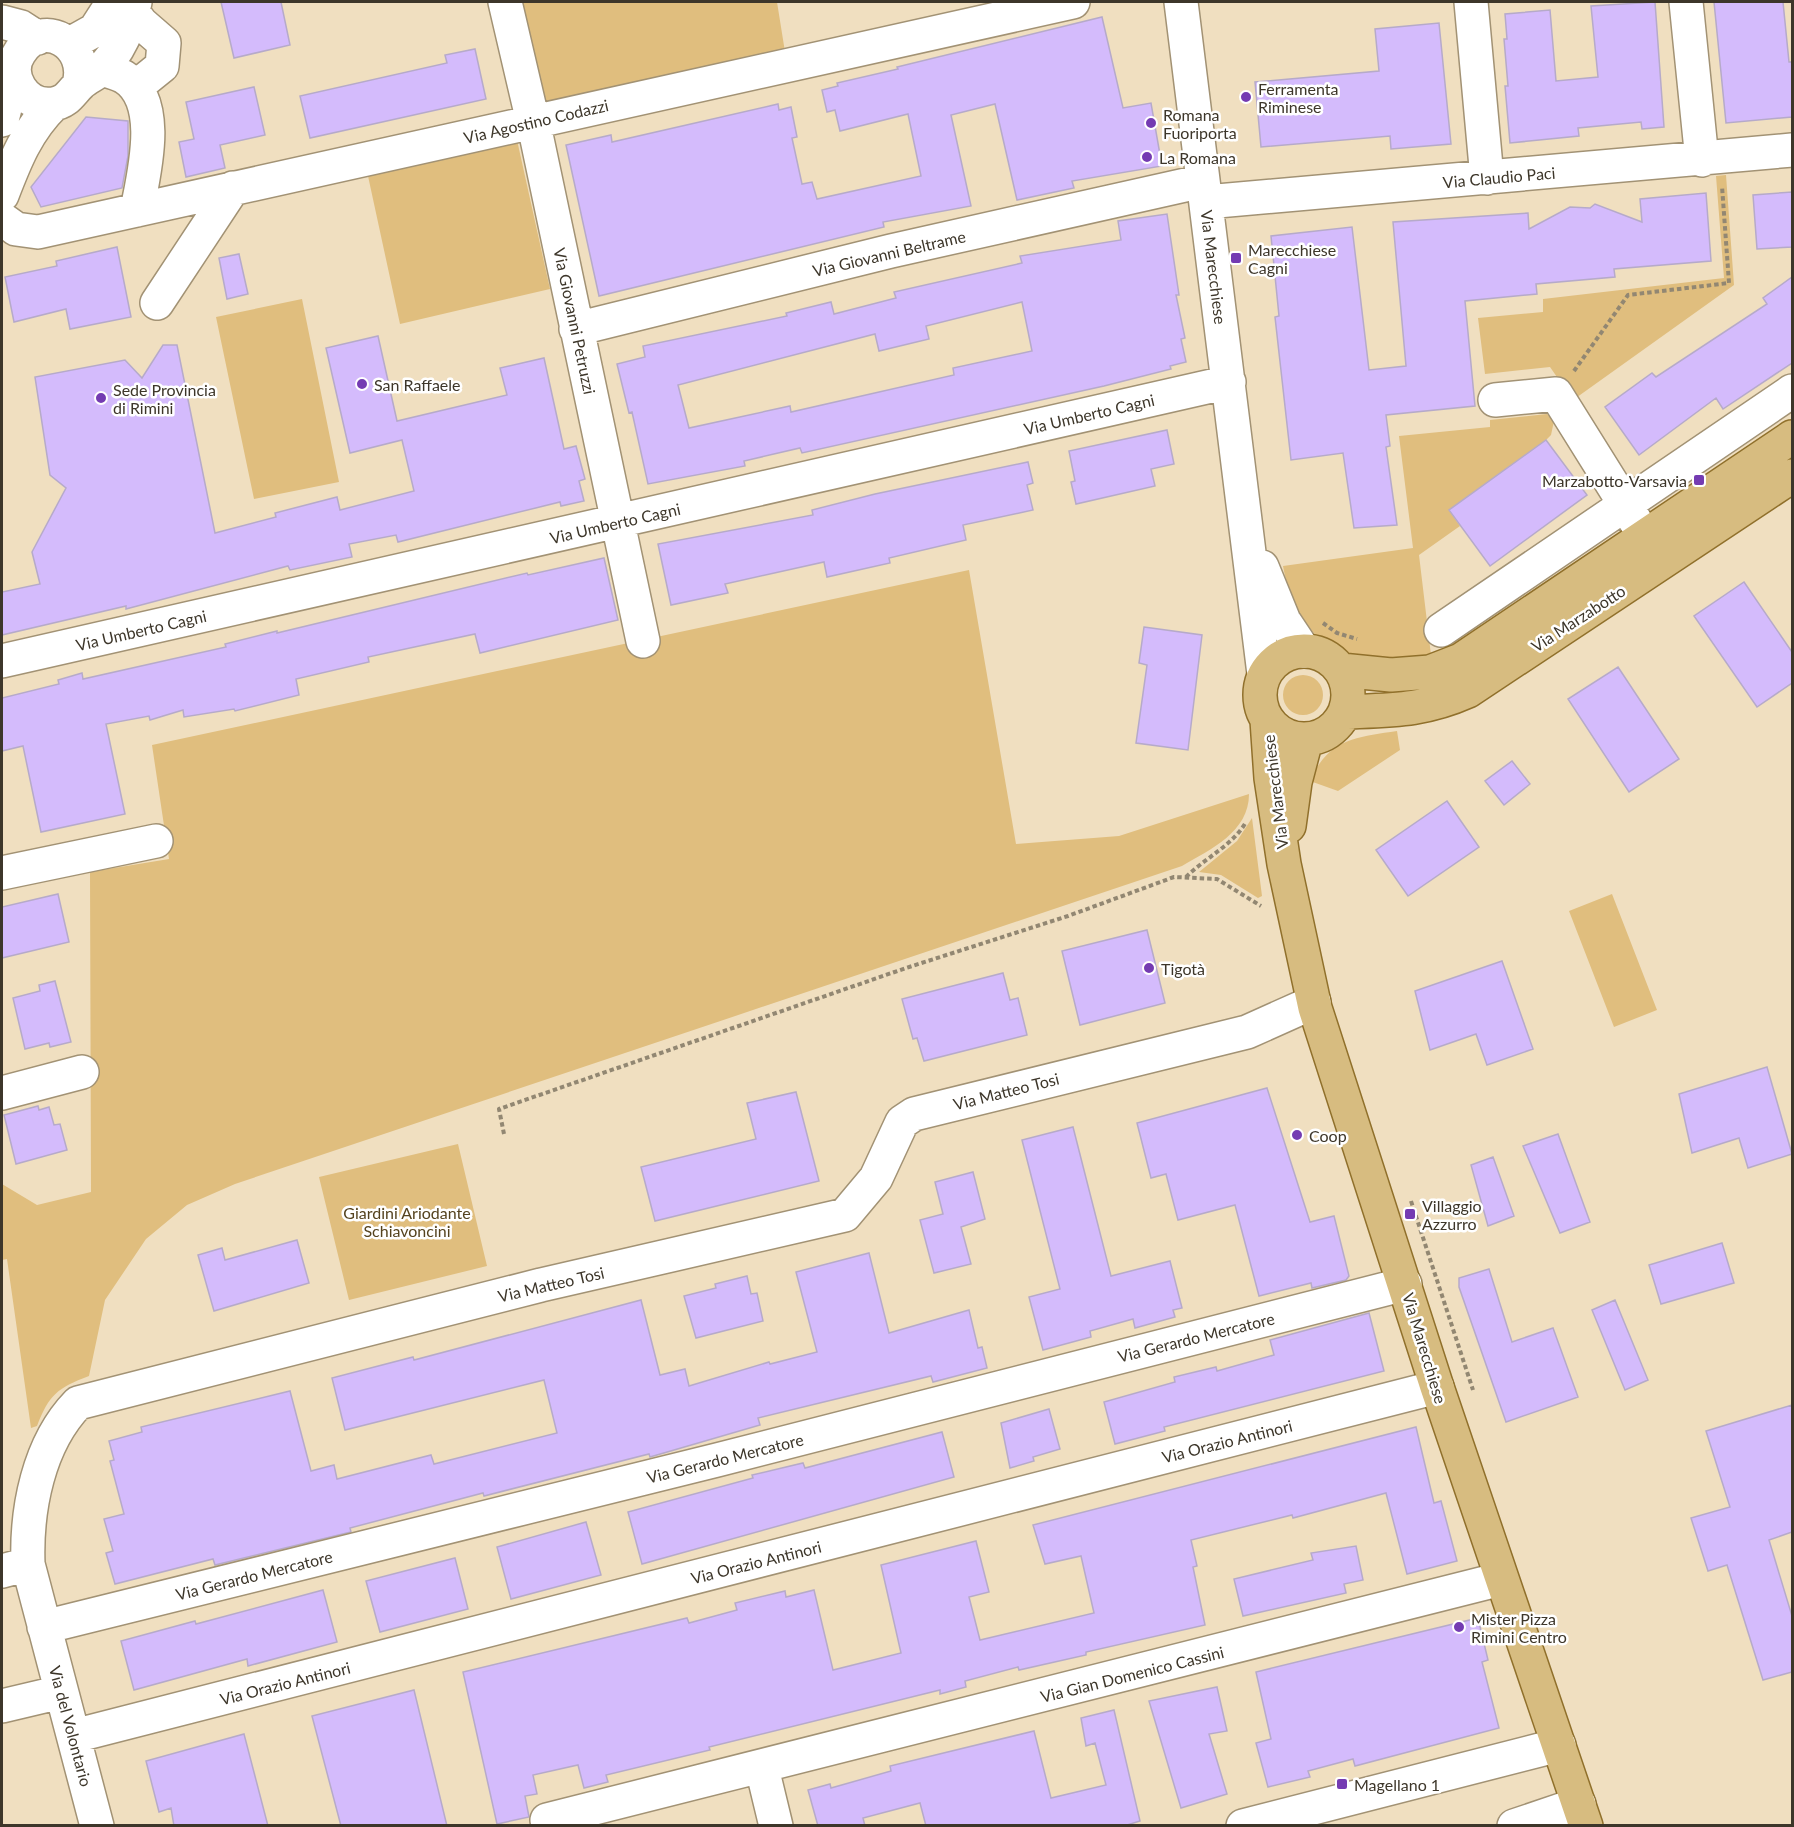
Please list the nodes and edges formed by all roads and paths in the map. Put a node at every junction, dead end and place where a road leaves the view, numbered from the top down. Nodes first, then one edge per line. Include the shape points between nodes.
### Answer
1 (505, 2) edge
2 (1073, 2) edge
3 (1181, 2) edge
4 (1471, 2) edge
5 (1686, 2) edge
6 (127, 5) edge
7 (2, 22) edge
8 (70, 44) junction
9 (18, 52) edge
10 (78, 86) junction
11 (136, 87) junction
12 (2, 120) edge
13 (533, 121) junction
14 (1792, 150) edge
15 (1711, 159) junction
16 (1487, 177) junction
17 (233, 188) junction
18 (1204, 191) junction
19 (2, 195) edge
20 (137, 210) junction
21 (2, 219) edge
22 (158, 303) dead end
23 (576, 329) junction
24 (1570, 377) dead end
25 (1229, 382) junction
26 (1792, 391) edge
27 (1495, 400) dead end
28 (1792, 437) edge
29 (1792, 476) edge
30 (1624, 504) junction
31 (617, 523) junction
32 (1248, 532) junction
33 (1645, 537) junction
34 (1315, 616) dead end
35 (1441, 630) dead end
36 (643, 640) dead end
37 (1363, 641) dead end
38 (1304, 651) junction
39 (2, 661) edge
40 (1341, 670) junction
41 (1264, 674) junction
42 (1345, 712) junction
43 (1267, 720) junction
44 (1306, 740) junction
45 (1250, 815) dead end
46 (156, 841) dead end
47 (1284, 864) junction
48 (2, 873) edge
49 (1186, 878) junction
50 (1262, 906) dead end
51 (1314, 1002) junction
52 (82, 1072) dead end
53 (2, 1093) edge
54 (504, 1134) dead end
55 (1405, 1284) junction
56 (1437, 1387) junction
57 (15, 1568) edge
58 (1502, 1579) junction
59 (44, 1627) junction
60 (61, 1692) junction
61 (2, 1706) edge
62 (74, 1736) junction
63 (1559, 1745) junction
64 (762, 1768) junction
65 (1583, 1815) edge
66 (547, 1820) dead end
67 (97, 1826) edge
68 (776, 1826) edge
69 (1243, 1826) edge
70 (1514, 1826) edge

1 - 13 street, Via Giovanni Petruzzi
2 - 13 street, Via Agostino Codazzi
3 - 18 street, Via Marecchiese
4 - 16 street
5 - 15 street
6 - 8 street
6 - 10 street via 123,36
6 - 11 street via 164,43 162,66
7 - 9 street via 21,27
8 - 9 street via 50,36
8 - 10 street via 81,63
9 - 10 street via 23,94 44,105
9 - 12 street
10 - 11 street via 123,76
10 - 19 street via 39,119 20,149
11 - 20 street via 145,102 148,151
13 - 17 street, Via Agostino Codazzi
13 - 23 street, Via Giovanni Petruzzi
14 - 15 street, Via Claudio Paci
15 - 16 street, Via Claudio Paci
15 - 24 path via 1729,283 1628,295
16 - 18 street, Via Claudio Paci
17 - 20 street, Via Agostino Codazzi
17 - 22 street
18 - 23 street, Via Giovanni Beltrame via 891,251
18 - 25 street, Via Marecchiese
20 - 21 street, Via Agostino Codazzi via 38,232 16,229
23 - 31 street, Via Giovanni Petruzzi
25 - 31 street, Via Umberto Cagni
25 - 32 street, Via Marecchiese
26 - 30 street
27 - 30 street via 1556,394
28 - 33 main road, Via Marzabotto
29 - 42 main road, Via Marzabotto via 1468,691 1438,704
30 - 33 street
30 - 35 street
31 - 36 street, Via Giovanni Petruzzi
31 - 39 street, Via Umberto Cagni
32 - 38 street, Via Marecchiese via 1284,621
32 - 41 street, Via Marecchiese
33 - 40 main road, Via Marzabotto via 1461,660 1430,672 1391,675
34 - 37 path via 1337,633
38 - 40 main road via 1324,656
38 - 41 main road via 1278,658
40 - 42 main road via 1348,688
41 - 43 main road via 1259,697
42 - 44 main road via 1331,731
43 - 44 main road via 1282,735
43 - 47 main road, Via Marecchiese
44 - 47 main road, Via Marecchiese via 1295,782
45 - 49 path via 1239,835
46 - 48 street
47 - 51 main road, Via Marecchiese
49 - 50 path via 1217,879
49 - 54 path via 1174,877 499,1109
51 - 55 main road, Via Marecchiese
51 - 57 street, Via Matteo Tosi via 1247,1032 914,1114 902,1122 876,1179 845,1215 540,1285 78,1403 62,1419 46,1453
52 - 53 street
55 - 56 main road, Via Marecchiese
55 - 59 street, Via Gerardo Mercatore
56 - 58 main road, Via Marecchiese
56 - 62 street, Via Orazio Antinori
57 - 59 street, Via Matteo Tosi
58 - 63 main road, Via Marecchiese
58 - 64 street, Via Gian Domenico Cassini
59 - 60 street, Via del Volontario
60 - 61 street
60 - 62 street, Via del Volontario
62 - 67 street, Via del Volontario
63 - 65 main road, Via Marecchiese
63 - 69 street
64 - 66 street, Via Gian Domenico Cassini
64 - 68 street
65 - 70 street

